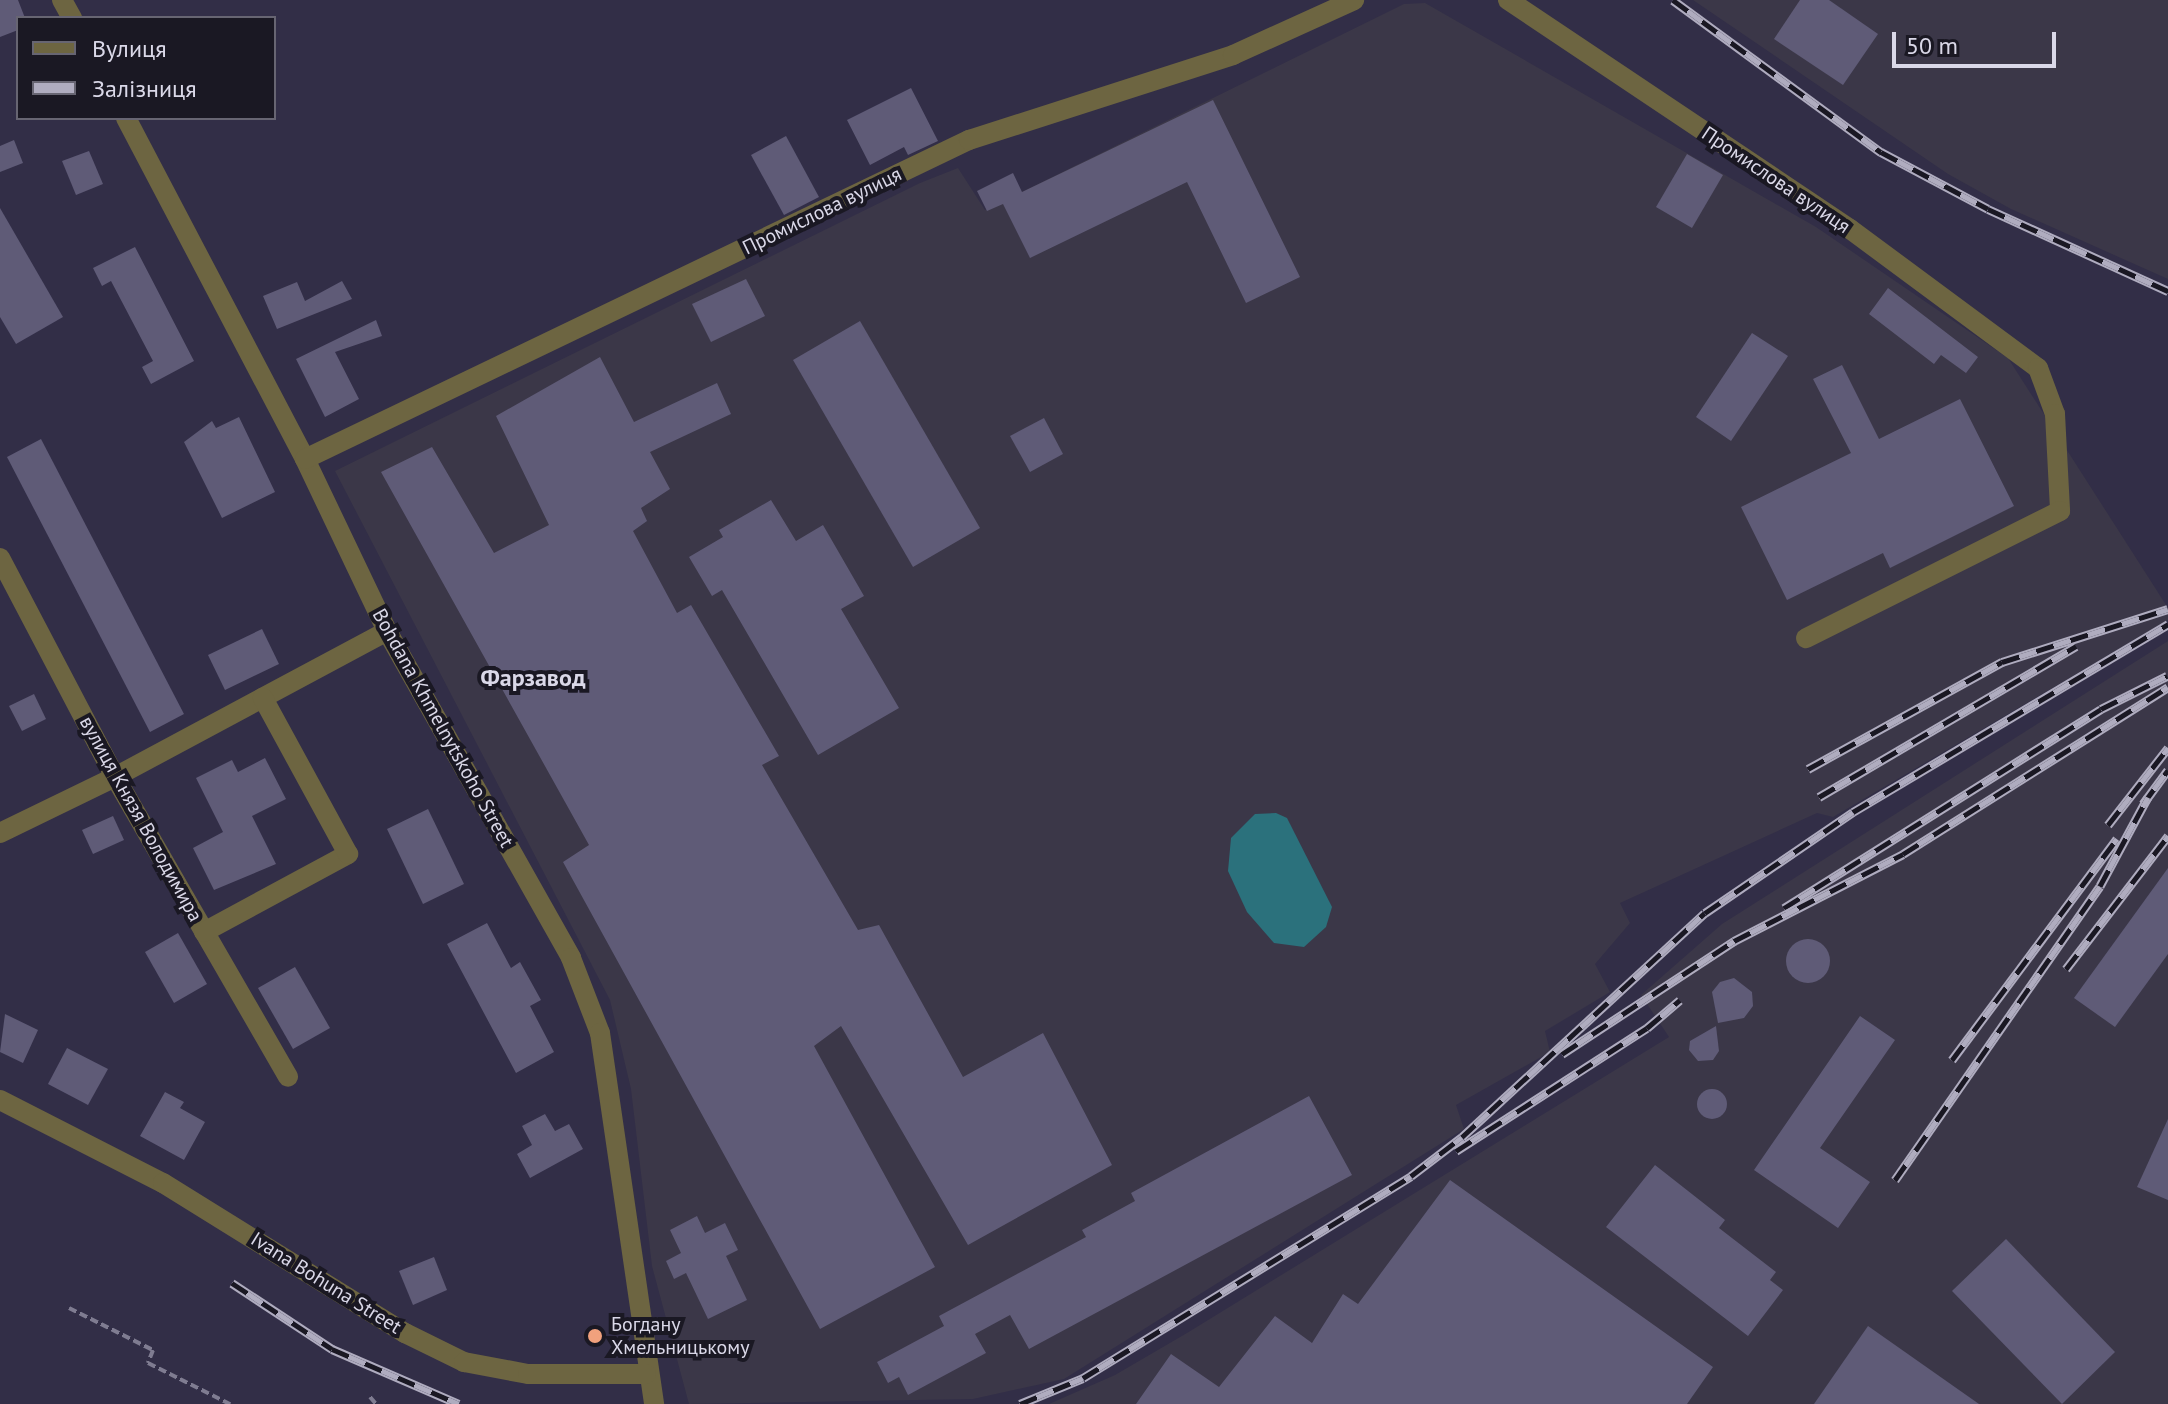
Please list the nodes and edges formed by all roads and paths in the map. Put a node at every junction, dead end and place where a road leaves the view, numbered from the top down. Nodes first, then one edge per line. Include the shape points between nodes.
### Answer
1 (1354, 0) edge
2 (1508, 0) edge
3 (127, 120) edge
4 (305, 459) junction
5 (0, 558) edge
6 (387, 631) junction
7 (1806, 638) dead end
8 (263, 698) junction
9 (115, 777) junction
10 (0, 833) edge
11 (204, 932) junction
12 (288, 1077) dead end
13 (0, 1100) edge
14 (69, 1308) dead end
15 (646, 1374) junction
16 (370, 1397) dead end
17 (230, 1404) edge
18 (376, 1404) edge
19 (654, 1404) edge

1 - 4 street, Промислова вулиця via 1233,55 969,140
2 - 7 street, Промислова вулиця via 1850,229 2038,368 2055,414 2060,511
3 - 4 street, Bohdana Khmelnytskoho Street
4 - 6 street, Bohdana Khmelnytskoho Street
5 - 9 street, вулиця Князя Володимира
6 - 8 street
6 - 15 street, Bohdana Khmelnytskoho Street via 571,958 600,1033
8 - 9 street
8 - 11 street via 348,854
9 - 10 street
9 - 11 street, вулиця Князя Володимира
11 - 12 street, вулиця Князя Володимира
13 - 15 street, Ivana Bohuna Street via 163,1183 405,1333 464,1362 528,1374
14 - 17 path via 153,1350 148,1363
15 - 19 street
16 - 18 path

